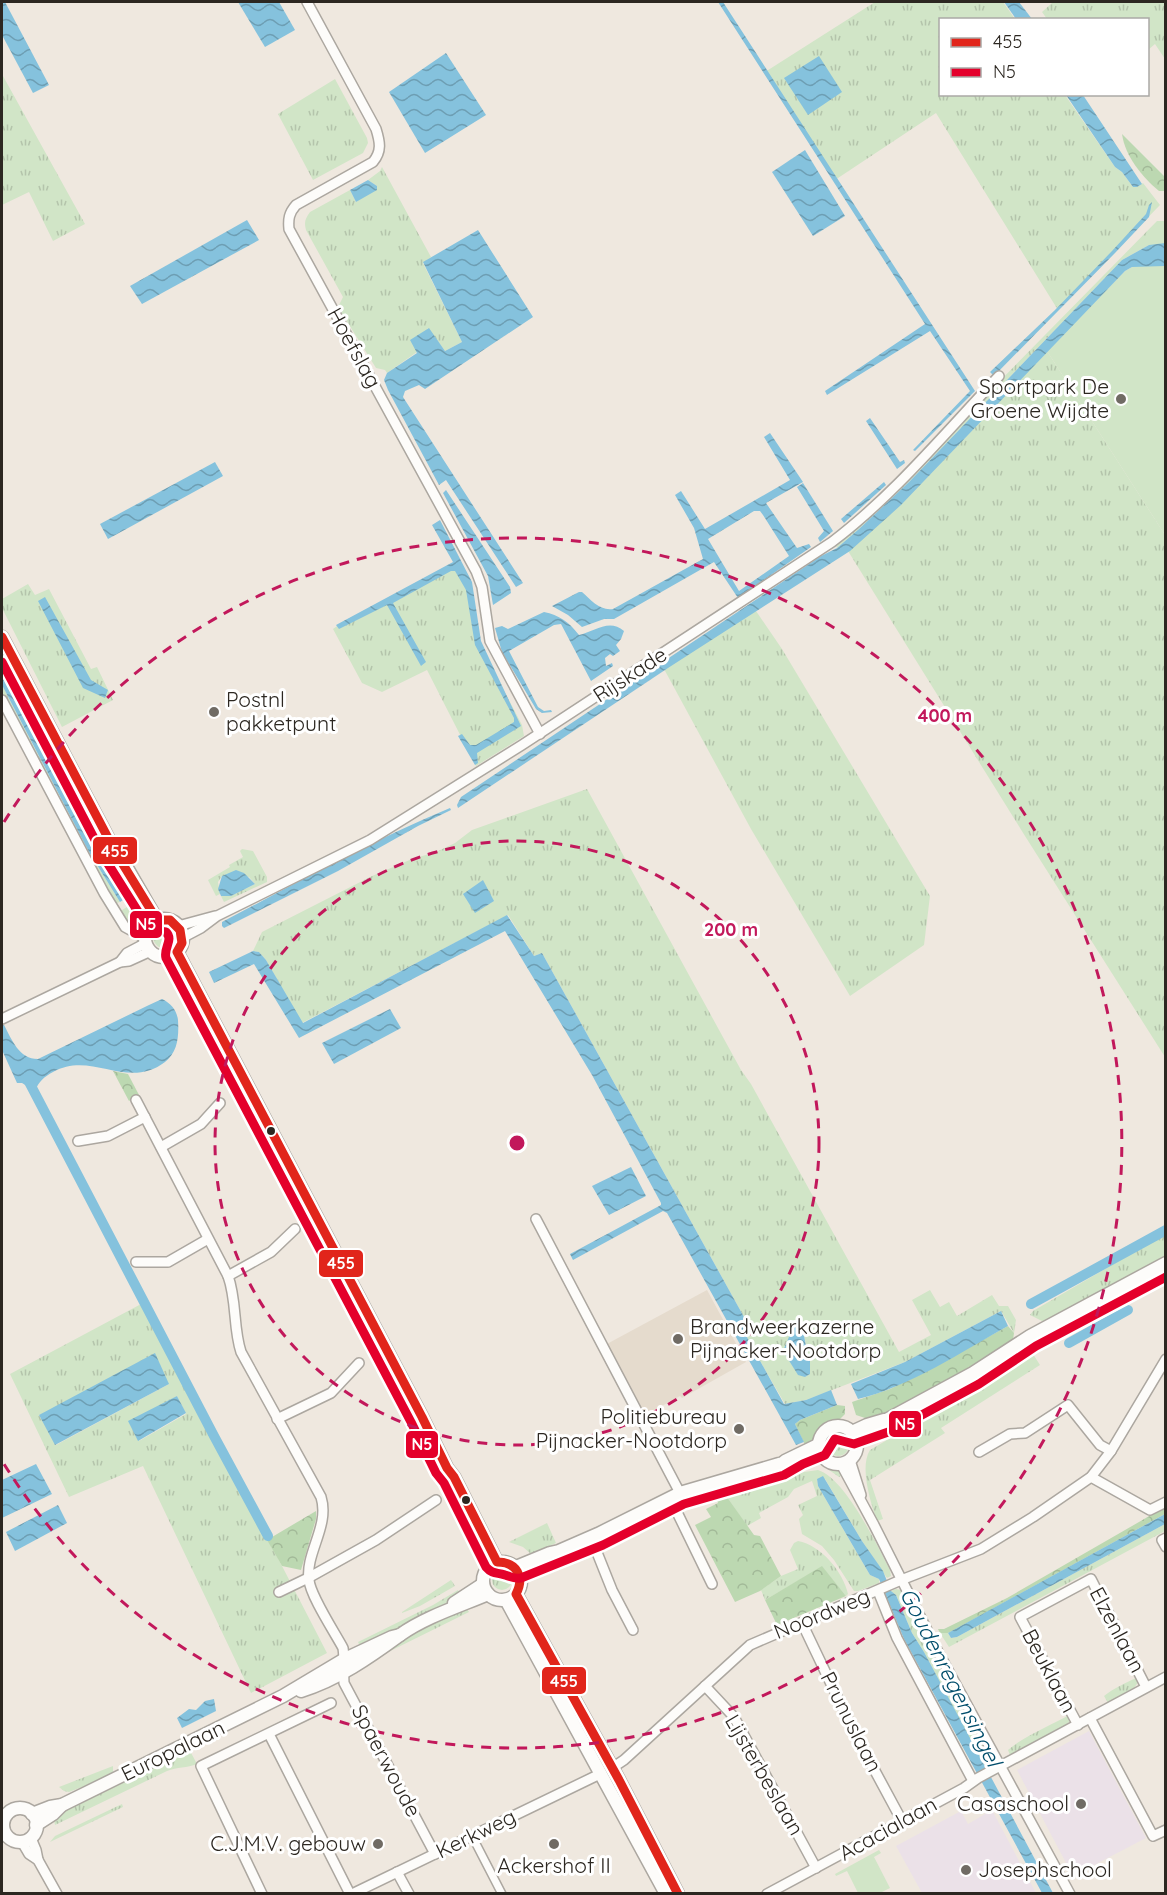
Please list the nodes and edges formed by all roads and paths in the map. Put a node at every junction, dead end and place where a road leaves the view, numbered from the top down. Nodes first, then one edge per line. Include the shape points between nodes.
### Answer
1 (307, 2) edge
2 (999, 376) dead end
3 (2, 637) edge
4 (2, 700) edge
5 (540, 734) junction
6 (180, 932) junction
7 (149, 936) junction
8 (172, 954) junction
9 (2, 1018) edge
10 (136, 1100) dead end
11 (220, 1103) dead end
12 (145, 1117) junction
13 (78, 1141) dead end
14 (161, 1147) junction
15 (536, 1219) dead end
16 (295, 1229) dead end
17 (208, 1239) junction
18 (136, 1262) dead end
19 (1166, 1263) edge
20 (228, 1276) junction
21 (1166, 1359) edge
22 (358, 1363) dead end
23 (277, 1419) junction
24 (854, 1436) junction
25 (820, 1450) junction
26 (1111, 1451) junction
27 (980, 1452) dead end
28 (845, 1462) junction
29 (1091, 1477) junction
30 (677, 1498) junction
31 (436, 1500) dead end
32 (1166, 1502) edge
33 (598, 1534) junction
34 (493, 1564) junction
35 (518, 1572) junction
36 (308, 1578) junction
37 (901, 1580) junction
38 (712, 1584) dead end
39 (884, 1588) junction
40 (485, 1589) junction
41 (279, 1592) dead end
42 (511, 1597) junction
43 (1020, 1617) joint
44 (802, 1623) junction
45 (633, 1630) dead end
46 (344, 1666) junction
47 (1166, 1677) edge
48 (705, 1686) junction
49 (1146, 1687) junction
50 (330, 1703) dead end
51 (1090, 1718) junction
52 (1078, 1725) junction
53 (269, 1734) junction
54 (1001, 1766) junction
55 (612, 1768) junction
56 (600, 1774) junction
57 (976, 1780) junction
58 (34, 1819) junction
59 (902, 1821) junction
60 (1166, 1830) edge
61 (3, 1833) edge
62 (472, 1836) junction
63 (26, 1840) junction
64 (435, 1854) junction
65 (816, 1868) junction
66 (398, 1872) junction
67 (57, 1893) edge
68 (262, 1893) edge
69 (351, 1893) edge
70 (409, 1893) edge
71 (502, 1893) edge
72 (666, 1893) edge
73 (678, 1893) edge
74 (767, 1893) edge
75 (1070, 1893) edge

1 - 5 street, Hoefslag via 376,129 380,146 373,162 296,205 290,212 289,230 476,572 490,641
2 - 5 street, Rijskade via 859,521
3 - 7 main road via 127,867
4 - 7 street via 125,927
5 - 6 street, Rijskade via 370,840 217,916 201,928
6 - 7 main road via 167,919
6 - 8 main road via 182,943
7 - 8 main road via 157,955
7 - 9 street via 120,962
8 - 34 main road via 217,1027 423,1417
10 - 12 street
11 - 14 street via 201,1124
12 - 13 street via 108,1136
12 - 14 street
14 - 17 street
15 - 30 street
16 - 20 street via 271,1252
17 - 18 street via 168,1262
17 - 20 street
19 - 24 main road via 1030,1336 973,1373 888,1419 871,1433
20 - 23 street via 241,1352
21 - 26 street, Noordweg
22 - 23 street via 331,1393
23 - 36 street via 323,1503
24 - 25 main road via 844,1426 831,1426 821,1435
24 - 28 main road via 855,1453
25 - 28 main road via 832,1463
25 - 30 main road
26 - 27 street via 1100,1445 1068,1405 1025,1433 1010,1434
26 - 29 street, Noordweg
28 - 37 street
29 - 32 street via 1150,1510
29 - 37 street, Noordweg via 981,1550
30 - 33 main road
30 - 38 street
31 - 36 street
33 - 35 main road
33 - 45 street via 596,1550
34 - 35 main road via 507,1562
34 - 40 main road via 483,1576
35 - 42 main road via 520,1586
36 - 41 street
36 - 46 street, Spaerwoude via 343,1648
37 - 39 street, Noordweg
37 - 54 street
39 - 44 street, Noordweg
39 - 57 street via 897,1638
40 - 42 main road via 496,1599
40 - 46 main road, Europalaan
42 - 55 main road
42 - 56 main road
43 - 49 street, Elzenlaan via 1091,1579
43 - 52 street, Beuklaan
44 - 48 street, Noordweg via 750,1645
44 - 59 street, Prunuslaan
46 - 58 main road, Europalaan via 62,1805 50,1807
46 - 64 street, Spaerwoude via 344,1683
47 - 49 street, Acacialaan
48 - 55 street, Noordweg
48 - 65 street, Lijsterbeslaan via 735,1717
49 - 51 street, Acacialaan
50 - 53 street, Spaerwoude
51 - 52 street, Acacialaan
51 - 60 street via 1153,1836
52 - 54 street, Acacialaan
53 - 68 street, Spaerwoude via 201,1766
53 - 69 street
54 - 57 street, Acacialaan
54 - 75 street
55 - 73 main road
56 - 62 street, Kerkweg
56 - 72 main road
57 - 59 street, Acacialaan
58 - 61 main road, Europalaan via 23,1809 13,1810 5,1817
58 - 63 main road via 36,1830
59 - 65 street, Acacialaan
61 - 63 main road, Europalaan via 16,1842
62 - 64 street, Kerkweg
62 - 71 street
63 - 67 street via 29,1854 38,1860
64 - 66 street, Kerkweg
65 - 74 street, Acacialaan
66 - 69 street, Kerkweg
66 - 70 street

